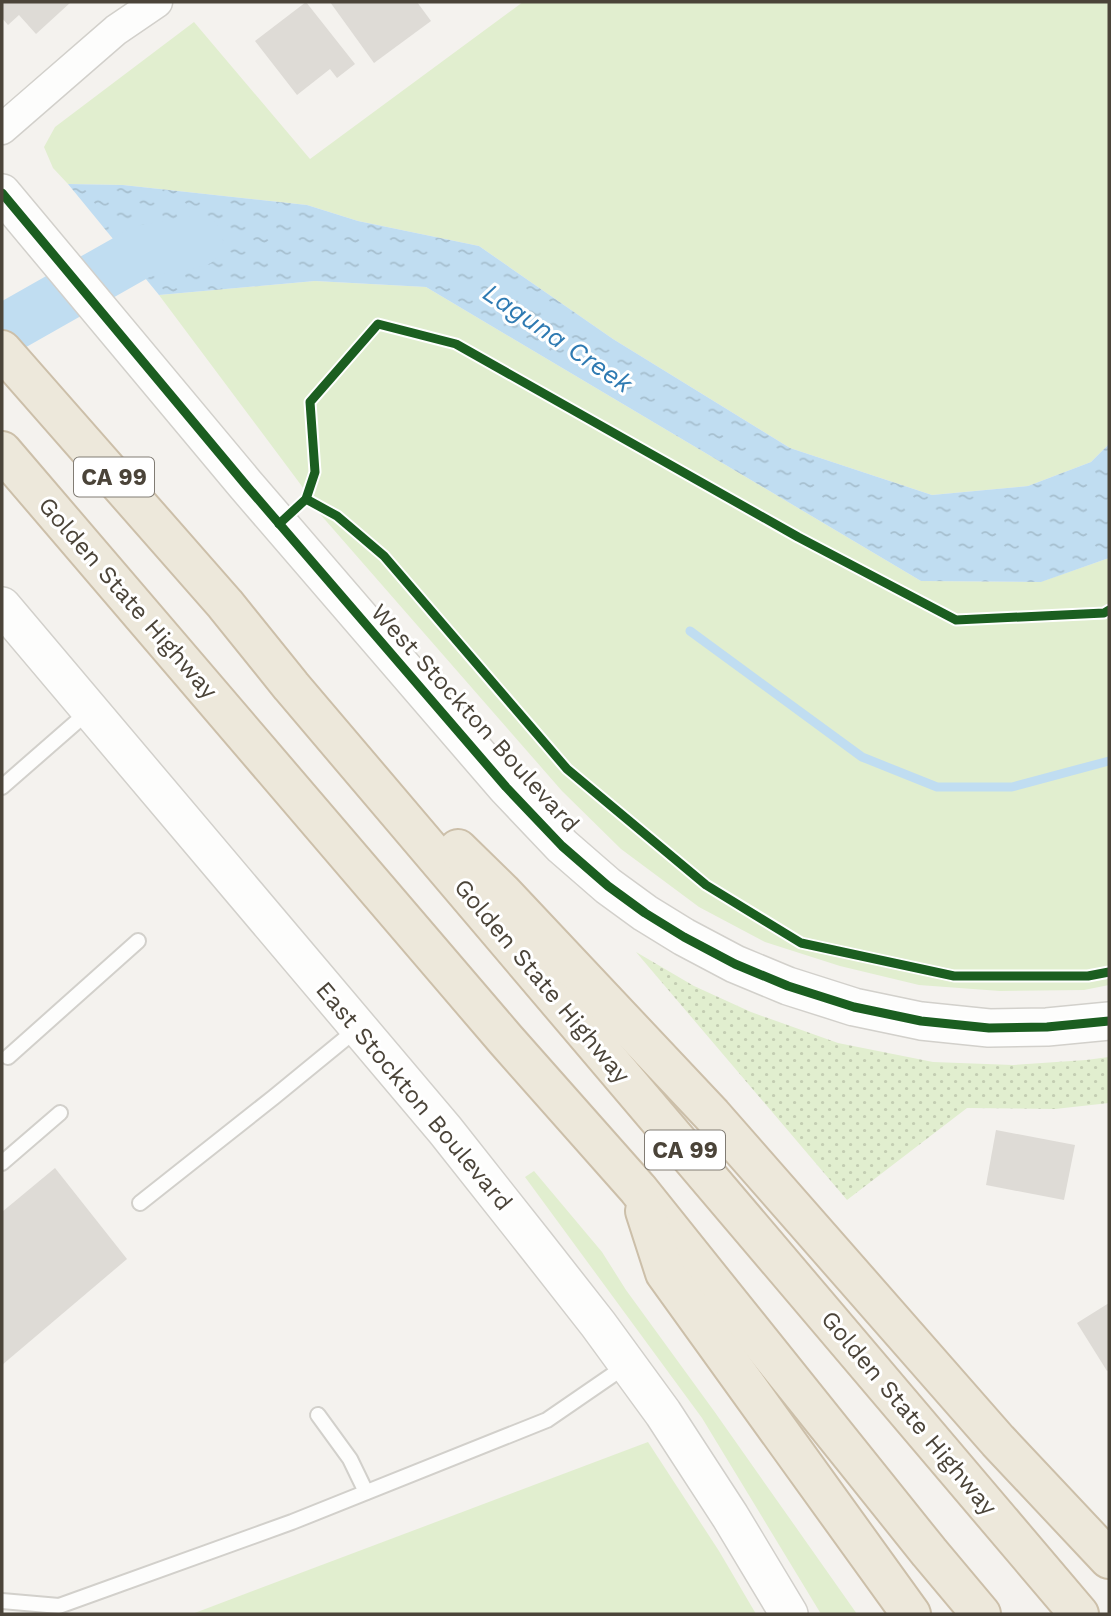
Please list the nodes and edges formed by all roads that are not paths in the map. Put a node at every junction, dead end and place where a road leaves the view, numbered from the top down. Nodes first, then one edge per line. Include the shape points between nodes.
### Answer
1 (155, 2) edge
2 (2, 129) edge
3 (7, 199) edge
4 (2, 350) edge
5 (2, 452) edge
6 (2, 606) edge
7 (291, 686) junction
8 (90, 710) junction
9 (2, 787) edge
10 (138, 941) dead end
11 (1109, 1021) edge
12 (359, 1028) junction
13 (8, 1057) dead end
14 (60, 1113) dead end
15 (2, 1163) edge
16 (638, 1189) junction
17 (140, 1203) dead end
18 (628, 1364) junction
19 (318, 1415) dead end
20 (366, 1492) junction
21 (1109, 1559) edge
22 (2, 1601) edge
23 (789, 1614) edge
24 (911, 1614) edge
25 (981, 1614) edge
26 (1079, 1614) edge

1 - 2 street
3 - 11 street, West Stockton Boulevard via 506,788 608,886 684,937 735,964 854,1007 989,1028
4 - 7 highway, Golden State Highway / CA 99
5 - 16 highway, Golden State Highway / CA 99
6 - 8 street, East Stockton Boulevard
7 - 21 highway via 502,892 703,1105 998,1441
7 - 26 highway, Golden State Highway / CA 99
8 - 9 lane
8 - 12 street, East Stockton Boulevard
10 - 13 lane
12 - 17 lane
12 - 18 street, East Stockton Boulevard via 454,1140
14 - 15 lane
16 - 24 highway via 665,1273
16 - 25 highway, Golden State Highway / CA 99
18 - 20 lane via 547,1420
18 - 23 street, East Stockton Boulevard
19 - 20 lane via 350,1459
20 - 22 lane via 59,1606

